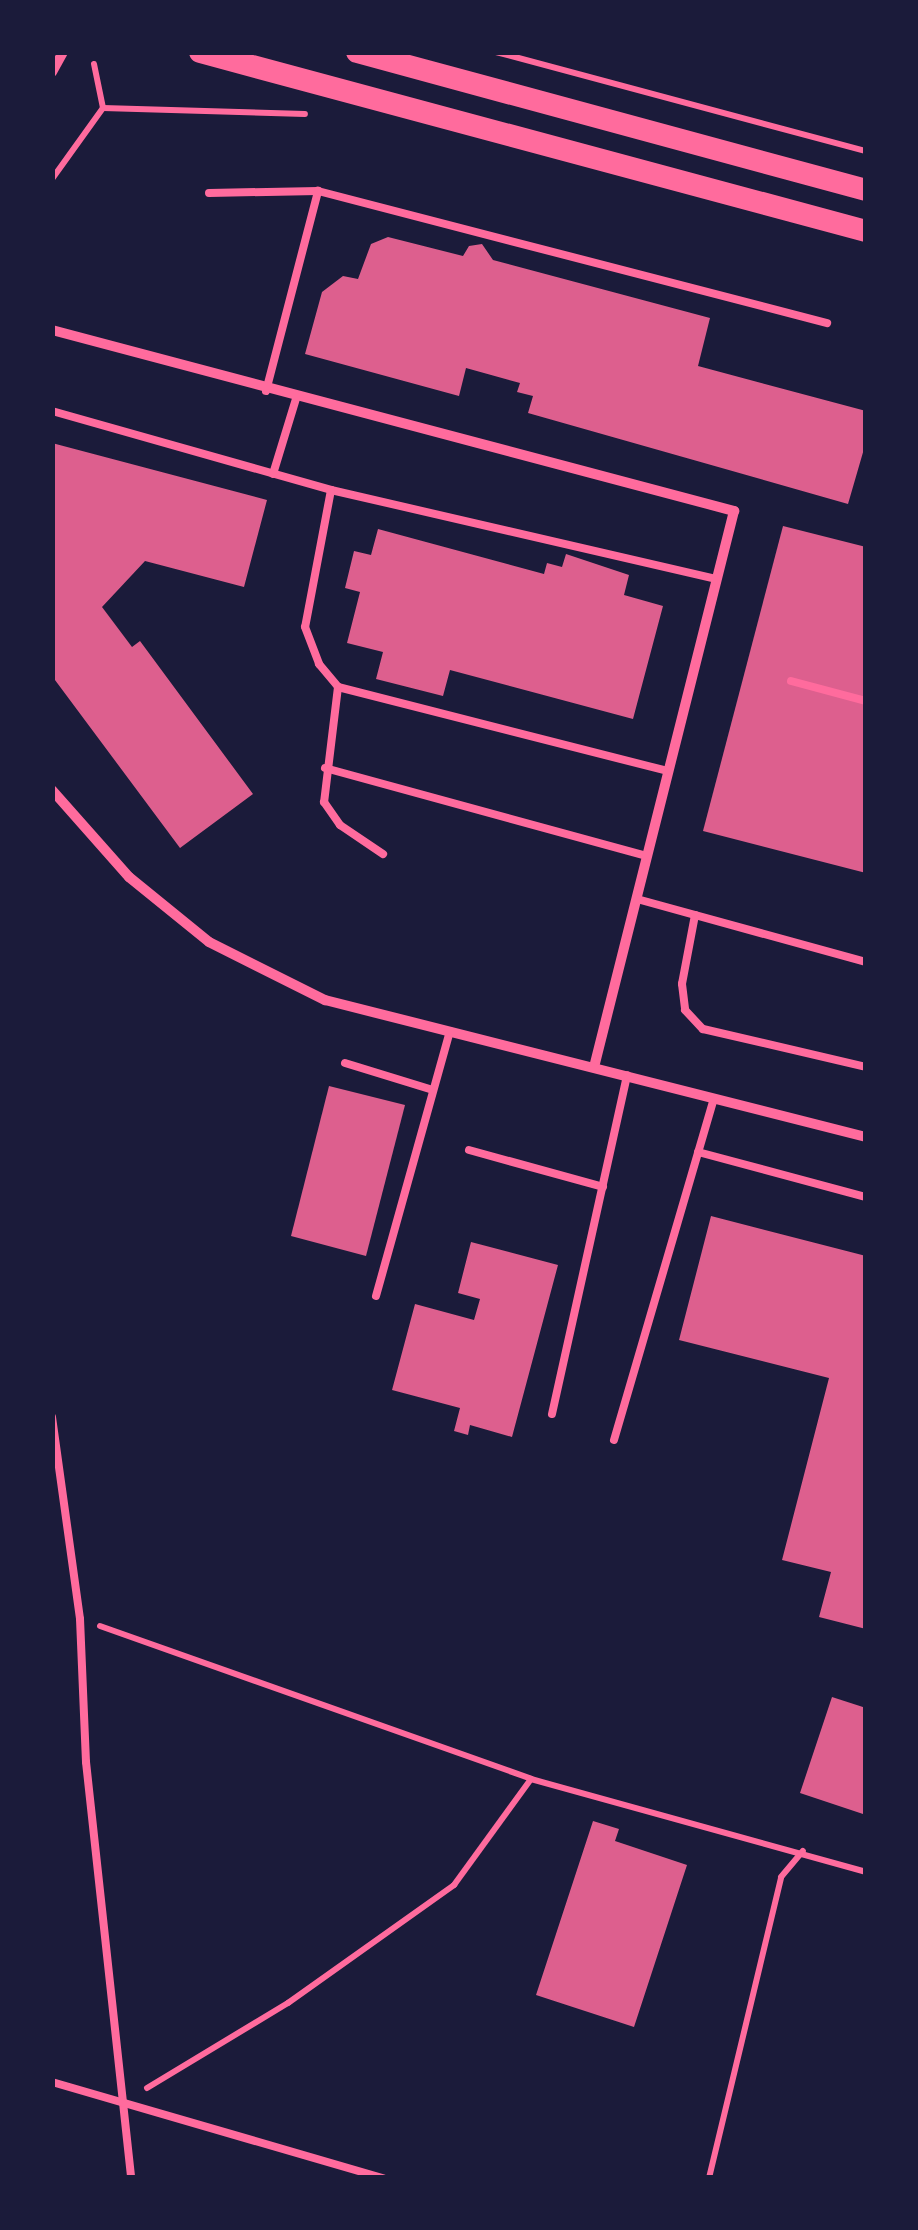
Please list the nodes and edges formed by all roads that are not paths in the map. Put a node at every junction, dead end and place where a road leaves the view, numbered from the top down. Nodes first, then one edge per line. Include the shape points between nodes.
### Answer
1 (63, 52) edge
2 (200, 52) edge
3 (356, 52) edge
4 (52, 72) edge
5 (866, 190) edge
6 (318, 191) junction
7 (208, 193) dead end
8 (866, 230) edge
9 (828, 323) dead end
10 (52, 330) edge
11 (266, 392) junction
12 (296, 399) junction
13 (52, 410) edge
14 (273, 474) junction
15 (331, 490) junction
16 (716, 579) junction
17 (791, 681) dead end
18 (338, 686) junction
19 (866, 702) edge
20 (325, 768) junction
21 (668, 772) junction
22 (52, 790) edge
23 (384, 854) dead end
24 (647, 856) junction
25 (636, 898) junction
26 (695, 914) junction
27 (866, 948) edge
28 (864, 961) edge
29 (450, 1031) junction
30 (345, 1063) dead end
31 (866, 1066) edge
32 (594, 1067) junction
33 (627, 1075) junction
34 (433, 1090) junction
35 (714, 1099) junction
36 (866, 1137) edge
37 (468, 1150) dead end
38 (698, 1152) junction
39 (602, 1186) junction
40 (866, 1197) edge
41 (376, 1296) dead end
42 (552, 1414) dead end
43 (52, 1417) edge
44 (614, 1440) dead end
45 (52, 2082) edge
46 (122, 2104) junction
47 (131, 2178) edge
48 (383, 2178) edge

1 - 4 street
2 - 8 main road
3 - 5 main road
6 - 7 lane
6 - 9 lane
6 - 11 lane
10 - 11 street
11 - 12 street
12 - 14 lane
12 - 16 street via 734,512
13 - 14 lane
14 - 15 lane
15 - 16 lane
15 - 18 lane via 305,627 318,664
16 - 21 street
17 - 19 lane
18 - 20 lane
18 - 21 lane
20 - 23 lane via 324,802 340,824
20 - 24 lane
21 - 24 street
22 - 29 street via 130,877 209,942 325,1000
24 - 25 street
25 - 26 lane
25 - 32 street
26 - 28 lane
26 - 31 lane via 682,984 686,1010 703,1029
27 - 28 lane
29 - 32 street
29 - 34 lane
30 - 34 lane
32 - 33 street
33 - 35 street
33 - 39 lane
34 - 41 lane
35 - 36 street
35 - 38 lane
37 - 39 lane
38 - 40 lane
38 - 44 lane
39 - 42 lane
43 - 46 lane via 80,1619 86,1762
45 - 46 lane
46 - 47 lane
46 - 48 lane

